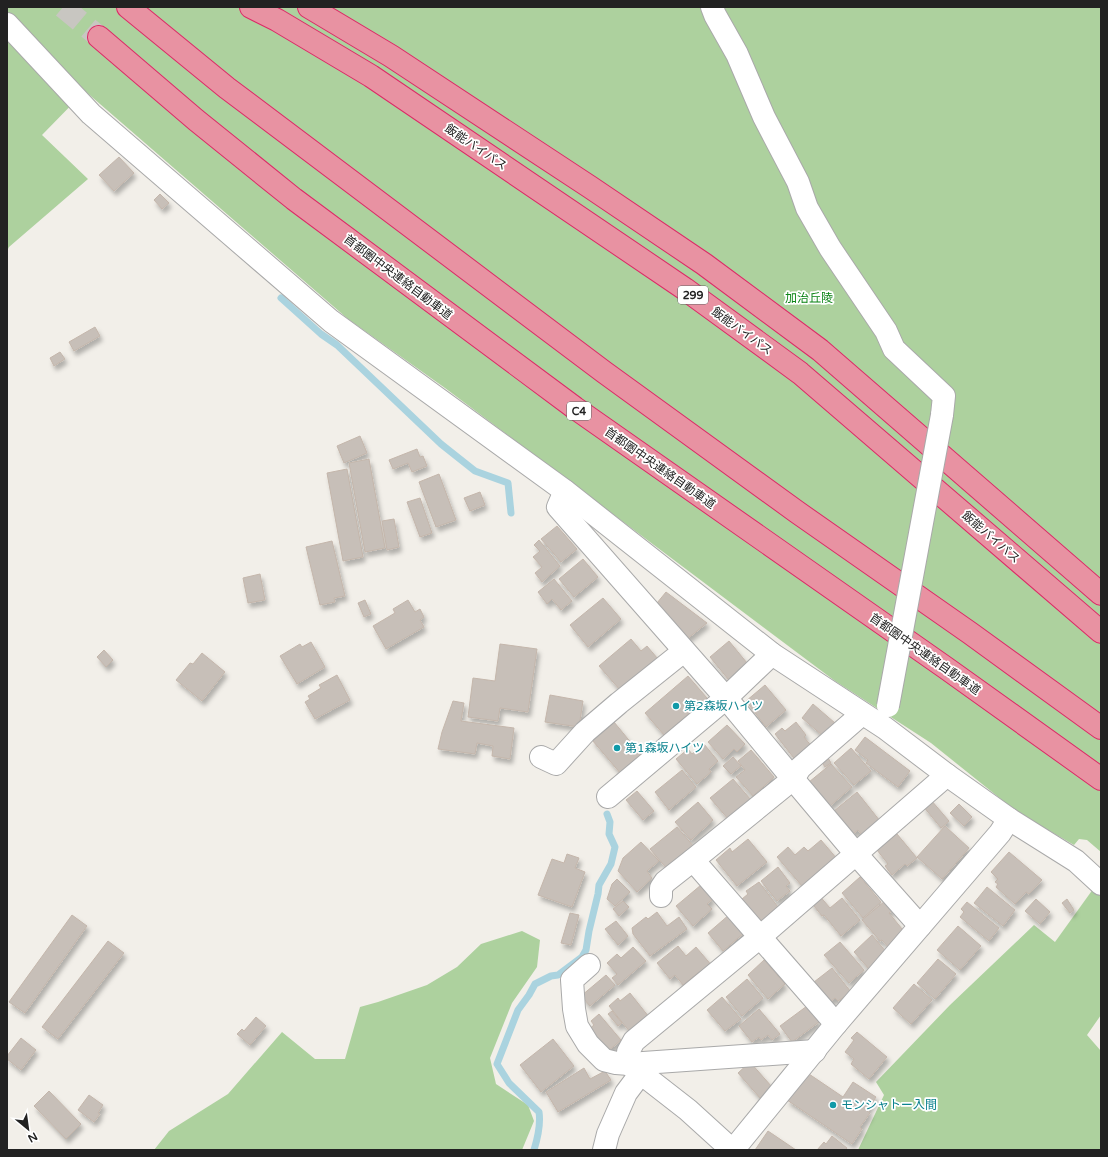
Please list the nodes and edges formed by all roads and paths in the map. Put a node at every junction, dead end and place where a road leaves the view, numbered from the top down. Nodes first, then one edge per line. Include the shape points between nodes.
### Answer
1 (128, 7) edge
2 (251, 7) edge
3 (309, 7) edge
4 (712, 7) edge
5 (7, 24) edge
6 (99, 37) tunnel mouth
7 (565, 491) junction
8 (1101, 594) edge
9 (1100, 631) edge
10 (684, 651) junction
11 (772, 654) junction
12 (726, 698) junction
13 (862, 714) junction
14 (885, 728) junction
15 (1101, 728) edge
16 (542, 757) dead end
17 (948, 775) junction
18 (793, 779) junction
19 (1101, 779) edge
20 (608, 797) dead end
21 (1009, 819) junction
22 (856, 854) junction
23 (693, 860) junction
24 (1101, 884) edge
25 (661, 896) dead end
26 (920, 926) junction
27 (760, 937) junction
28 (589, 966) dead end
29 (836, 1024) junction
30 (815, 1051) junction
31 (635, 1069) junction
32 (604, 1150) edge
33 (732, 1150) edge

1 - 15 highway via 240,98 604,372
2 - 9 highway, 飯能バイパス / 299 via 371,76 672,280 781,359
3 - 8 highway, 299 via 391,56 710,268 820,350
4 - 14 street, bridge via 798,182 807,208 830,248 886,331 894,349 944,396
5 - 7 street via 91,114 331,322
6 - 19 highway, 首都圏中央連絡自動車道 / C4 via 294,199 575,408
7 - 10 street via 558,507
7 - 11 street
10 - 12 street
10 - 16 street via 586,732 556,764
11 - 12 street
11 - 13 street
12 - 18 street
12 - 20 street
13 - 14 street
13 - 18 street via 800,768
14 - 17 street
17 - 21 street
17 - 22 street
18 - 22 street
18 - 23 street
21 - 24 street via 1076,861
21 - 26 street via 1000,833
22 - 26 street
22 - 27 street
23 - 25 street via 665,882 661,888
23 - 27 street
26 - 29 street
27 - 29 street
27 - 31 street via 634,1042 628,1052
28 - 31 street via 572,980 577,1026 588,1044 604,1060
29 - 30 street
30 - 31 street
30 - 33 street
31 - 32 street
31 - 33 street via 688,1110

